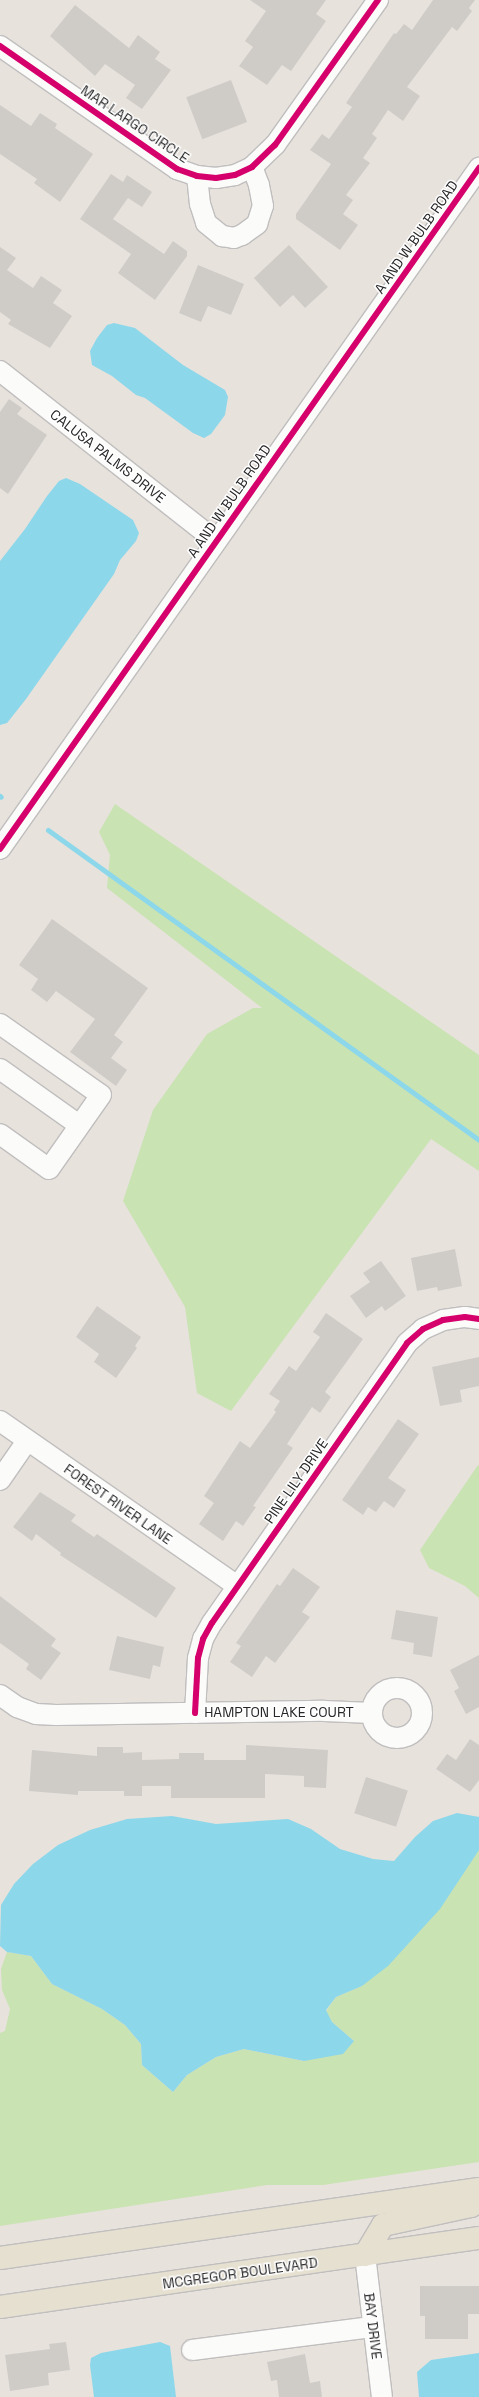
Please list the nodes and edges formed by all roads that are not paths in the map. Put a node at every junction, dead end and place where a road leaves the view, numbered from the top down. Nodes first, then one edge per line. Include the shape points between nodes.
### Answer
1 (378, 0) edge
2 (0, 46) edge
3 (252, 167) junction
4 (479, 168) edge
5 (197, 176) junction
6 (0, 371) edge
7 (216, 541) junction
8 (0, 849) edge
9 (0, 1024) edge
10 (0, 1069) edge
11 (79, 1125) junction
12 (0, 1134) edge
13 (479, 1319) edge
14 (0, 1421) edge
15 (27, 1441) junction
16 (0, 1480) edge
17 (237, 1586) junction
18 (0, 1695) edge
19 (195, 1713) junction
20 (372, 1713) dead end
21 (479, 2189) edge
22 (479, 2202) edge
23 (479, 2238) edge
24 (364, 2255) junction
25 (0, 2258) edge
26 (0, 2307) edge
27 (372, 2327) junction
28 (192, 2350) dead end
29 (382, 2397) edge

1 - 3 street, MAR LARGO CIRCLE via 275,145
2 - 5 street, MAR LARGO CIRCLE via 177,169
3 - 5 street, MAR LARGO CIRCLE via 235,175 216,178
3 - 5 street via 263,206 257,224 242,236 234,238 222,236 206,223 200,204
4 - 7 street, A AND W BULB ROAD
6 - 7 street, CALUSA PALMS DRIVE
7 - 8 street, A AND W BULB ROAD
9 - 11 street via 101,1095
10 - 11 street
11 - 12 street via 49,1168
13 - 17 street, PINE LILY DRIVE via 465,1317 443,1320 423,1329 407,1343
14 - 15 street, FOREST RIVER LANE
15 - 16 street
15 - 17 street, FOREST RIVER LANE
17 - 19 street, PINE LILY DRIVE via 203,1640 198,1658
18 - 19 street, HAMPTON LAKE COURT via 16,1706 36,1714
19 - 20 street, HAMPTON LAKE COURT
21 - 25 main road
22 - 24 main road via 471,2206 383,2225
23 - 24 main road, MCGREGOR BOULEVARD
24 - 26 main road, MCGREGOR BOULEVARD
24 - 27 street, BAY DRIVE
27 - 28 street
27 - 29 street, BAY DRIVE

